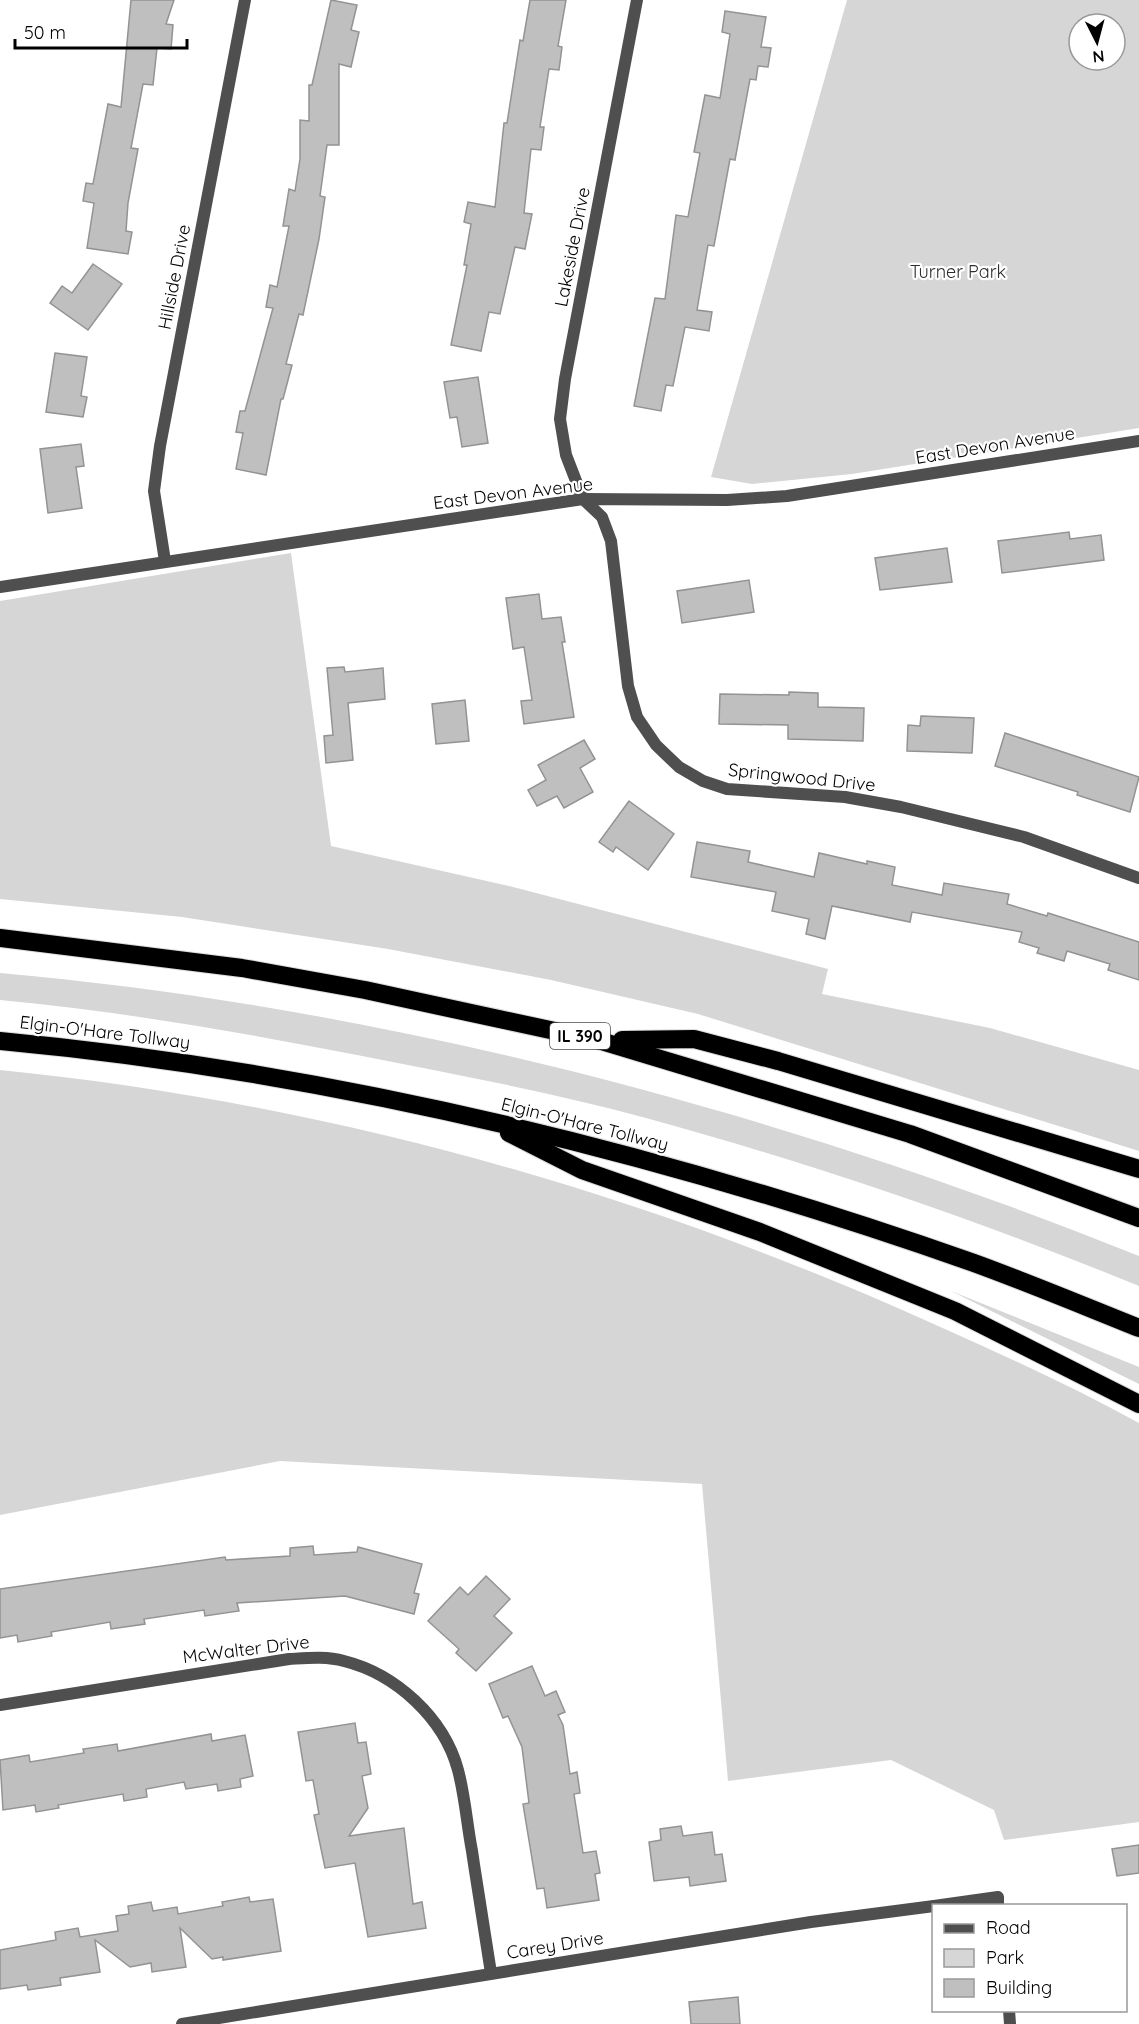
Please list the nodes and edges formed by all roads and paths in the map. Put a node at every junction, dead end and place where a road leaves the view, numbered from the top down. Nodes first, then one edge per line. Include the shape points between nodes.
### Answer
1 (245, 0) edge
2 (637, 0) edge
3 (1139, 441) edge
4 (583, 499) junction
5 (165, 561) junction
6 (0, 586) edge
7 (1139, 878) edge
8 (0, 938) edge
9 (0, 1041) edge
10 (601, 1041) junction
11 (481, 1119) junction
12 (1139, 1169) edge
13 (1139, 1218) edge
14 (1139, 1328) edge
15 (1139, 1404) edge
16 (0, 1705) edge
17 (998, 1901) edge
18 (950, 1904) edge
19 (932, 1905) edge
20 (491, 1973) junction
21 (182, 2024) edge

1 - 5 street, Hillside Drive via 160,446 154,491
2 - 4 street, Lakeside Drive via 561,409 566,455
3 - 4 street, East Devon Avenue via 787,495 727,500
4 - 5 street, East Devon Avenue
4 - 7 street, Springwood Drive via 602,517 611,541 628,686 637,717 656,745 680,767 702,781 727,789 844,797 1024,837
5 - 6 street, East Devon Avenue
8 - 10 highway, IL 390 via 242,968
9 - 11 highway, Elgin-O'Hare Tollway via 180,1062 327,1086
10 - 12 highway via 694,1040 778,1061
10 - 13 highway, IL 390 via 910,1134
11 - 14 highway, Elgin-O'Hare Tollway via 648,1161 852,1222 978,1264
11 - 15 highway via 582,1170 760,1232 955,1311
16 - 20 street, McWalter Drive via 317,1657 342,1660 386,1678 428,1714 458,1770
17 - 18 street, Carey Drive
19 - 20 street, Carey Drive
20 - 21 street, Carey Drive

